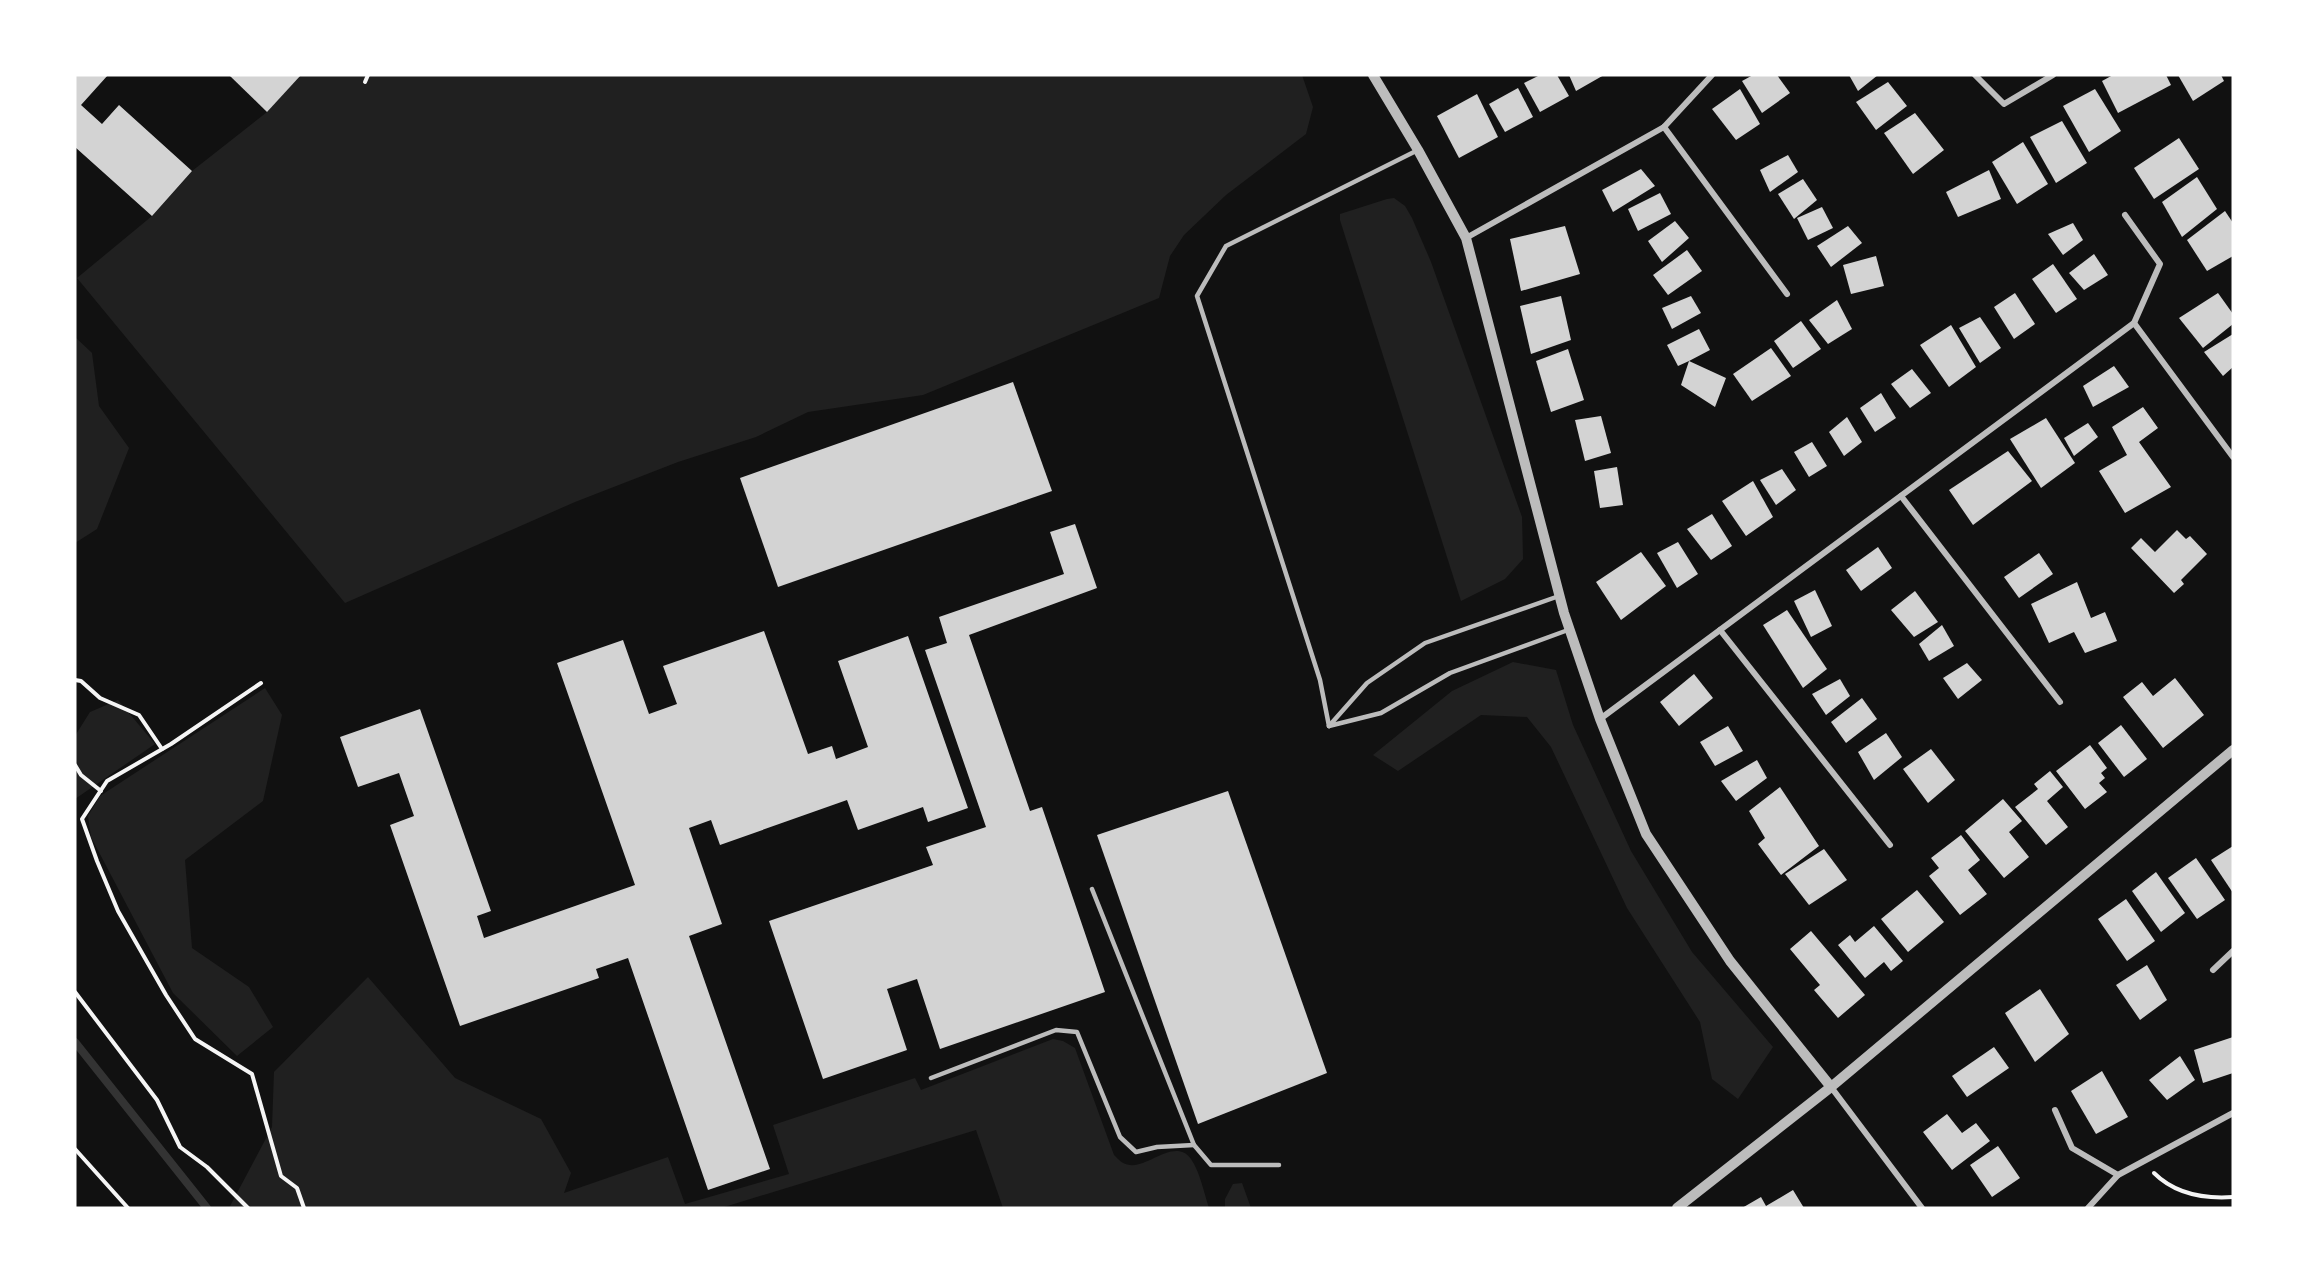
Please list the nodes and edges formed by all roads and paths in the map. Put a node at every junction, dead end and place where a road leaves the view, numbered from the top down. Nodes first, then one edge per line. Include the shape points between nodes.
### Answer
1 (368, 75) edge
2 (1373, 75) edge
3 (1712, 75) edge
4 (1975, 75) edge
5 (2053, 75) edge
6 (365, 82) dead end
7 (1664, 127) junction
8 (1419, 150) junction
9 (2126, 215) dead end
10 (1466, 238) junction
11 (1787, 294) dead end
12 (2134, 323) junction
13 (2233, 457) edge
14 (1901, 496) junction
15 (1559, 596) junction
16 (1570, 630) junction
17 (1720, 630) junction
18 (75, 680) edge
19 (261, 683) dead end
20 (2060, 702) dead end
21 (1600, 719) junction
22 (1329, 726) junction
23 (162, 749) junction
24 (2233, 750) edge
25 (75, 765) edge
26 (101, 791) junction
27 (1890, 845) dead end
28 (1092, 889) dead end
29 (2233, 951) edge
30 (2213, 970) dead end
31 (75, 992) edge
32 (931, 1078) dead end
33 (1832, 1087) junction
34 (2055, 1110) dead end
35 (2233, 1113) edge
36 (1194, 1145) junction
37 (75, 1149) edge
38 (2143, 1161) junction
39 (1279, 1165) dead end
40 (2118, 1175) junction
41 (2233, 1197) edge
42 (128, 1208) edge
43 (248, 1208) edge
44 (304, 1208) edge
45 (1677, 1208) edge
46 (1922, 1208) edge
47 (2088, 1208) edge

1 - 6 path
2 - 8 street
3 - 7 street
4 - 5 street via 2004,104
7 - 10 street
7 - 11 street
8 - 10 street
8 - 22 lane via 1226,246 1197,296 1320,680
9 - 12 street via 2160,264
10 - 15 street
12 - 13 street
12 - 14 street
14 - 17 street
14 - 20 street
15 - 16 street
15 - 22 lane via 1425,642 1367,683
16 - 21 street
16 - 22 lane via 1450,674 1381,713
17 - 21 street
17 - 27 street
18 - 23 path via 100,698 139,716
19 - 23 path
21 - 33 street via 1646,834 1730,961
23 - 26 path via 107,781
24 - 33 street
25 - 26 path
26 - 44 path via 82,819 118,911 195,1039 252,1074 280,1176 297,1188
28 - 36 lane
29 - 30 street
31 - 43 path via 157,1100 180,1147 207,1167
32 - 36 lane via 1056,1030 1077,1032 1120,1137 1136,1152
33 - 45 street
33 - 46 street
34 - 40 street via 2072,1148
35 - 38 street
36 - 39 lane via 1211,1165
37 - 42 path
38 - 40 street
38 - 41 path via 2165,1184 2194,1196
40 - 47 street

